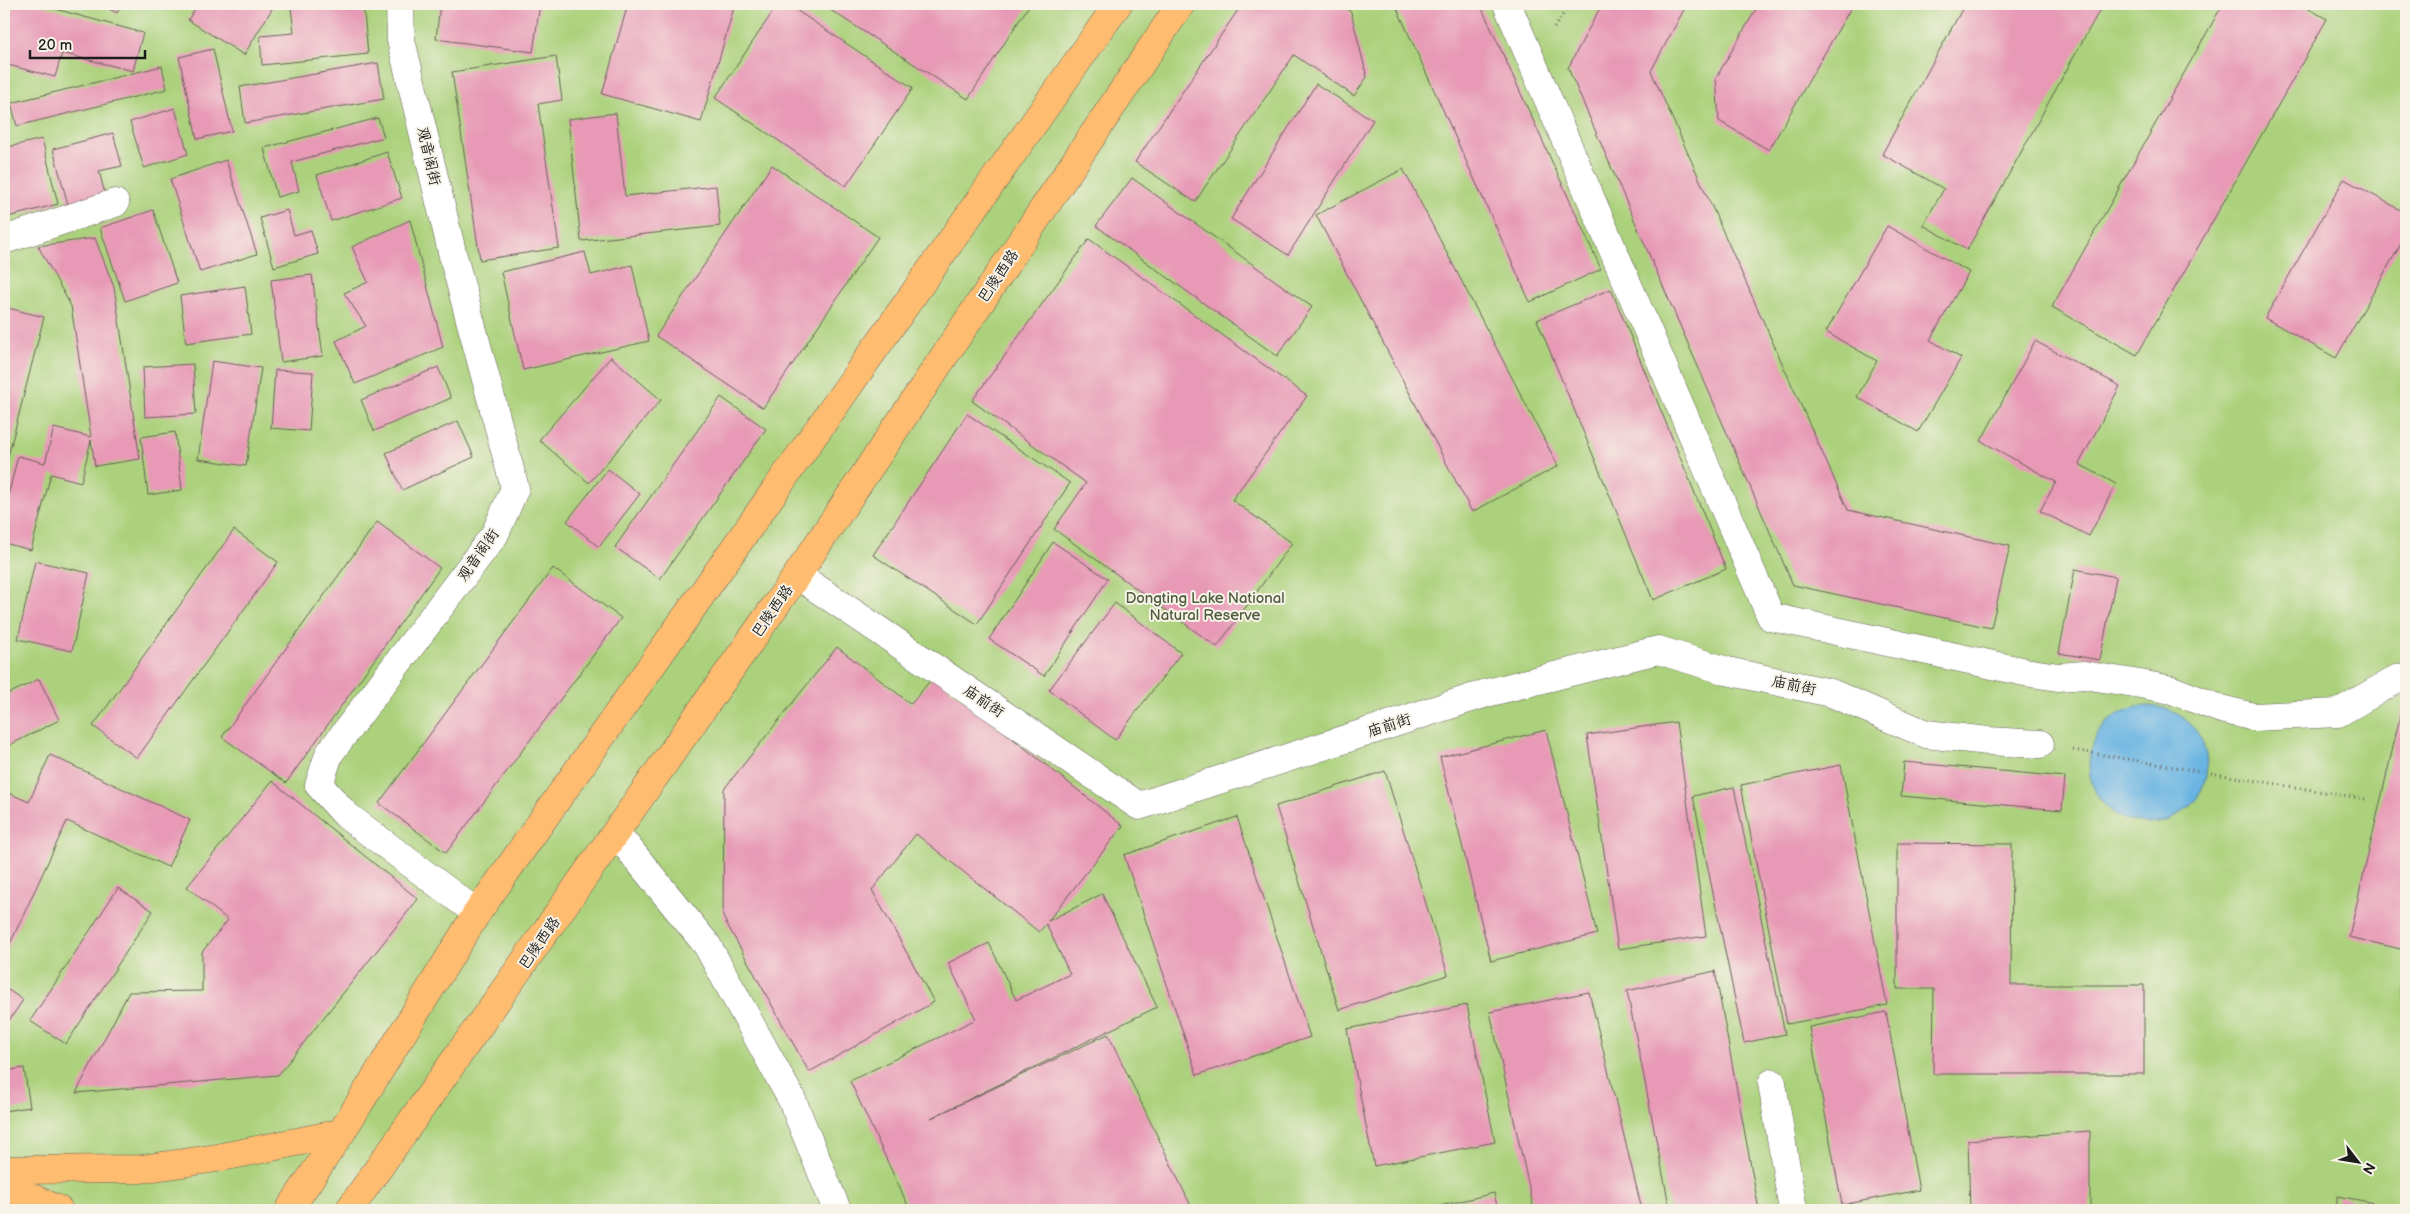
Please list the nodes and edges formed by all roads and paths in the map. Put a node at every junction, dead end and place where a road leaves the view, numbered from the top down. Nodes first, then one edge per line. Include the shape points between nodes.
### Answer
1 (400, 4) edge
2 (1118, 4) edge
3 (1182, 4) edge
4 (1508, 4) edge
5 (115, 203) dead end
6 (4, 240) edge
7 (797, 575) junction
8 (2406, 677) edge
9 (2040, 744) joint
10 (2366, 798) dead end
11 (616, 833) junction
12 (478, 913) junction
13 (1772, 1083) dead end
14 (341, 1133) junction
15 (392, 1149) junction
16 (4, 1170) edge
17 (4, 1185) edge
18 (59, 1210) edge
19 (289, 1210) edge
20 (349, 1210) edge
21 (369, 1210) edge
22 (836, 1210) edge
23 (1793, 1210) edge

1 - 12 street, 观音阁街 via 404,49 453,256 515,488 495,534 329,754 320,785 346,815
2 - 12 main road
3 - 7 main road, 巴陵西路
4 - 8 street via 1770,617 2025,672 2058,677 2084,675 2164,688 2221,709 2254,716 2338,713
5 - 6 street
7 - 9 street, 庙前街 via 1139,806 1486,693 1658,650 1726,671 1831,693 1926,734
7 - 11 main road, 巴陵西路
9 - 10 path
11 - 15 main road, 巴陵西路
11 - 22 street via 707,945 792,1100
12 - 14 main road
13 - 23 street
14 - 16 main road via 217,1158 142,1169
14 - 19 main road
15 - 20 main road, 巴陵西路
15 - 21 main road
17 - 18 main road

